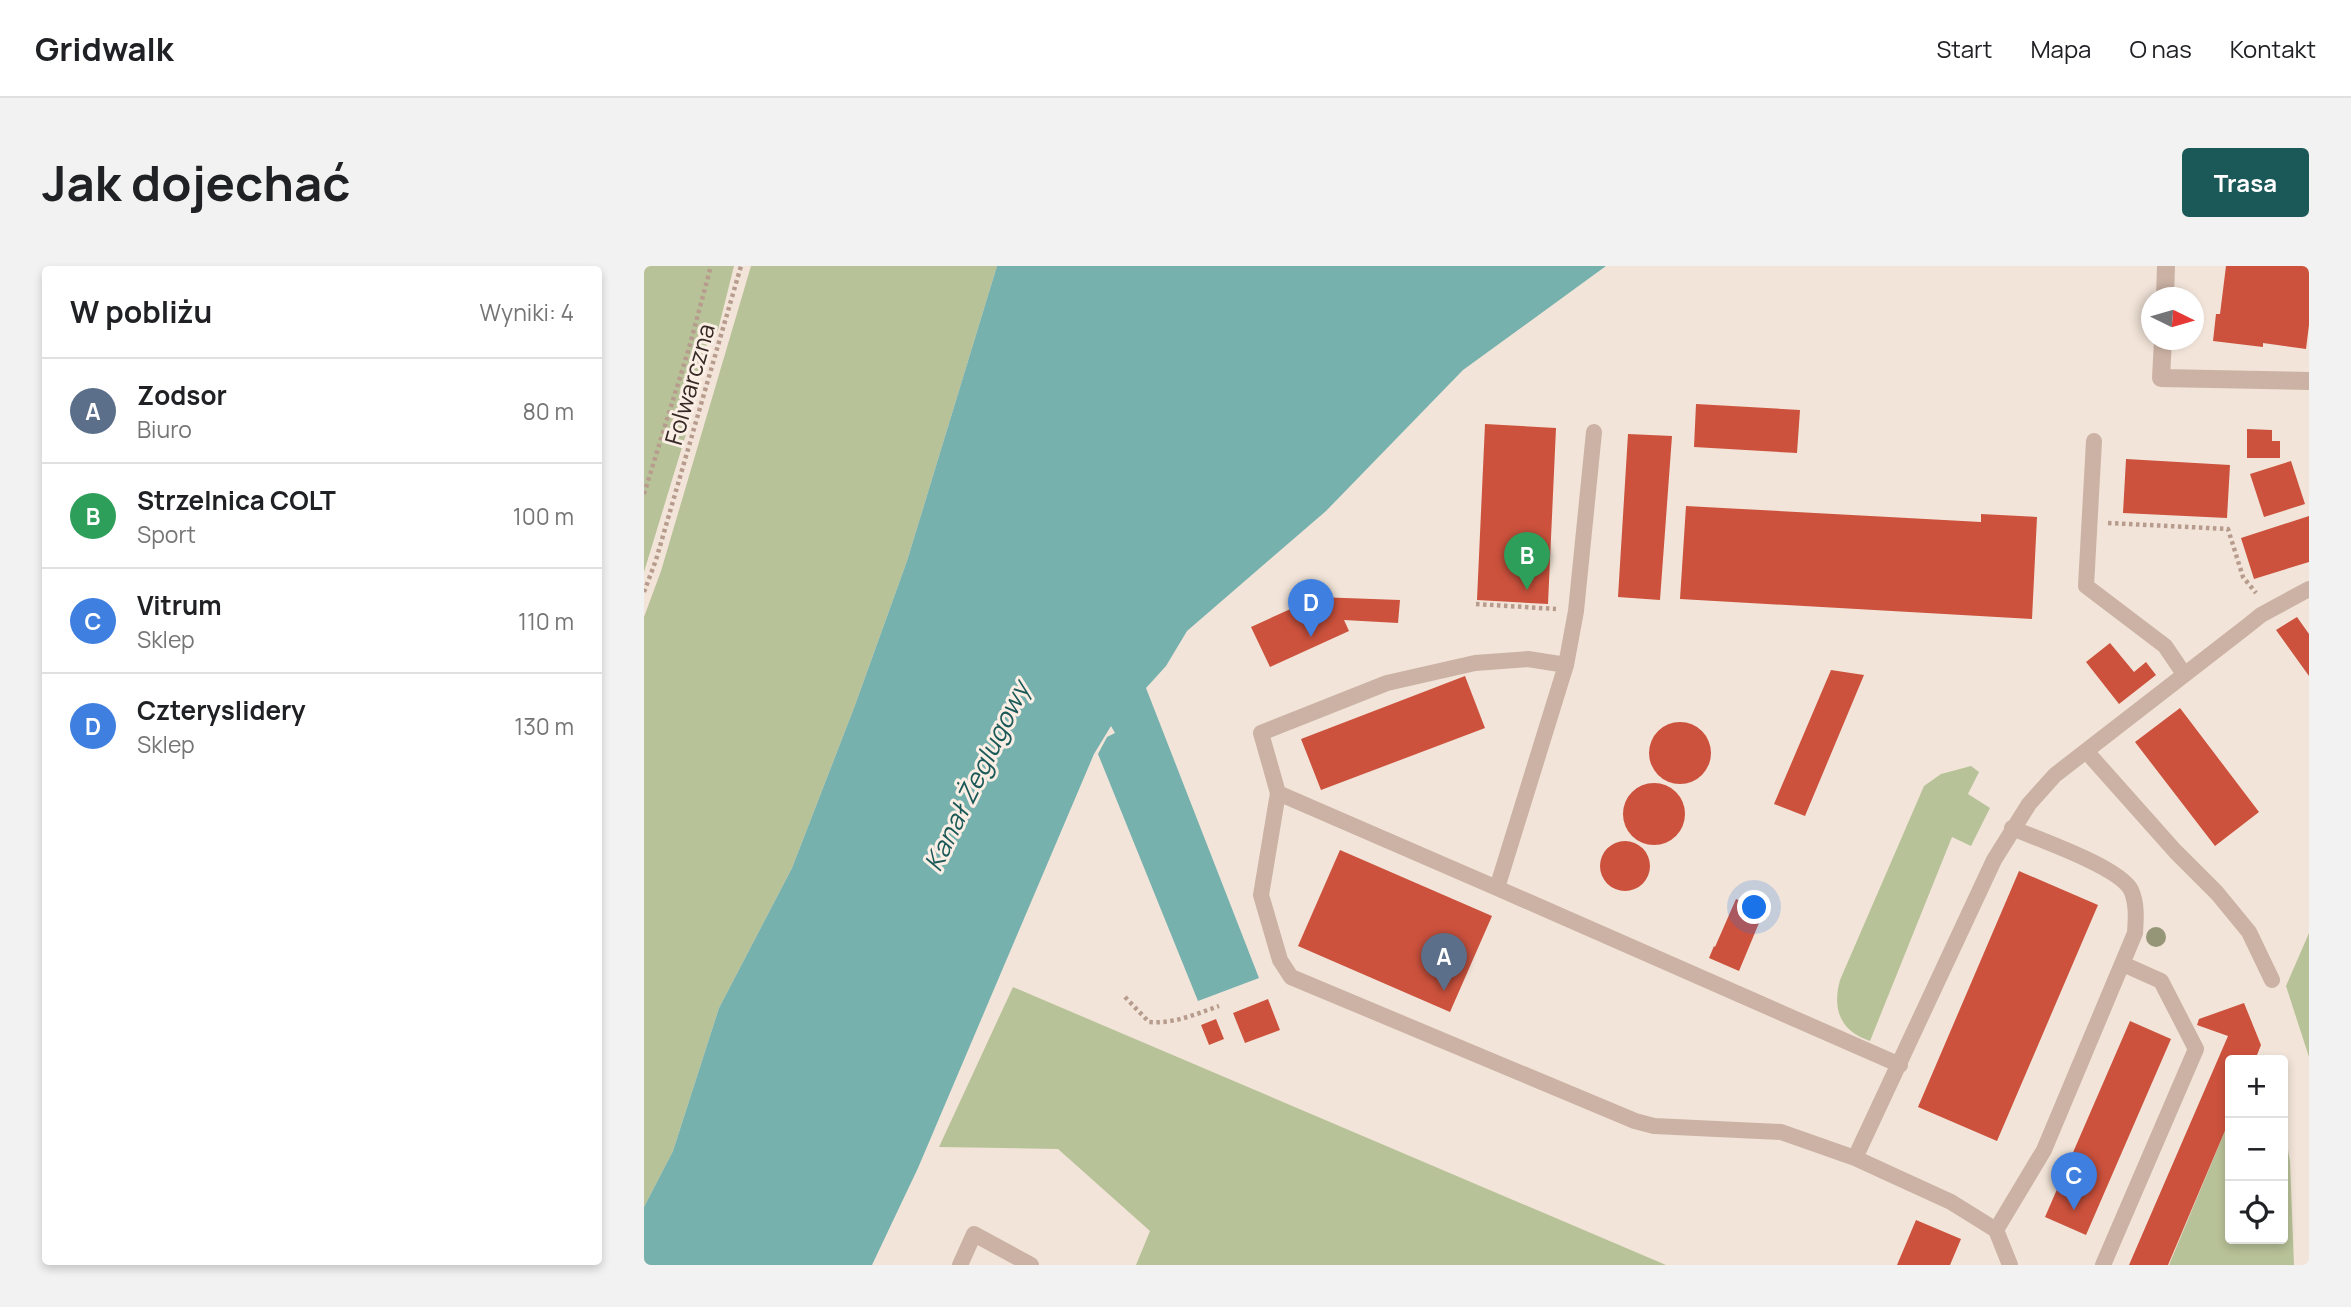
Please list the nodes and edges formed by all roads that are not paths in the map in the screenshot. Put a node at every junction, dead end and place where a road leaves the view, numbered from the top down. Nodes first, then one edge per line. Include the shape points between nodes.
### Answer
1 (2166, 266) edge
2 (2165, 287) edge
3 (2162, 350) edge
4 (2309, 381) edge
5 (1594, 432) dead end
6 (2095, 442) dead end
7 (2309, 589) edge
8 (1566, 665) junction
9 (2184, 674) junction
10 (2086, 751) junction
11 (1278, 793) junction
12 (2012, 828) junction
13 (1497, 888) junction
14 (2123, 964) junction
15 (2272, 981) dead end
16 (1900, 1065) junction
17 (1855, 1157) junction
18 (1996, 1230) junction
19 (960, 1265) edge
20 (1031, 1265) edge
21 (2010, 1265) edge
22 (2103, 1265) edge

1 - 2 street
3 - 4 street via 2161,377
5 - 8 lane
6 - 9 lane via 2085,586 2165,646
7 - 9 lane via 2271,610
8 - 11 lane via 1528,659 1475,663 1387,683 1261,733
8 - 13 lane
9 - 10 lane
10 - 12 lane via 2055,775
10 - 15 lane via 2249,932
11 - 13 lane
11 - 17 lane via 1261,895 1280,960 1291,977 1635,1121 1654,1126 1781,1132
12 - 14 lane via 2108,869 2130,888 2136,908 2135,933
12 - 16 lane
13 - 16 lane
14 - 18 lane via 2044,1150
14 - 22 lane via 2161,981 2196,1049
16 - 17 lane
17 - 18 lane via 1951,1202
18 - 21 lane
19 - 20 lane via 974,1234

